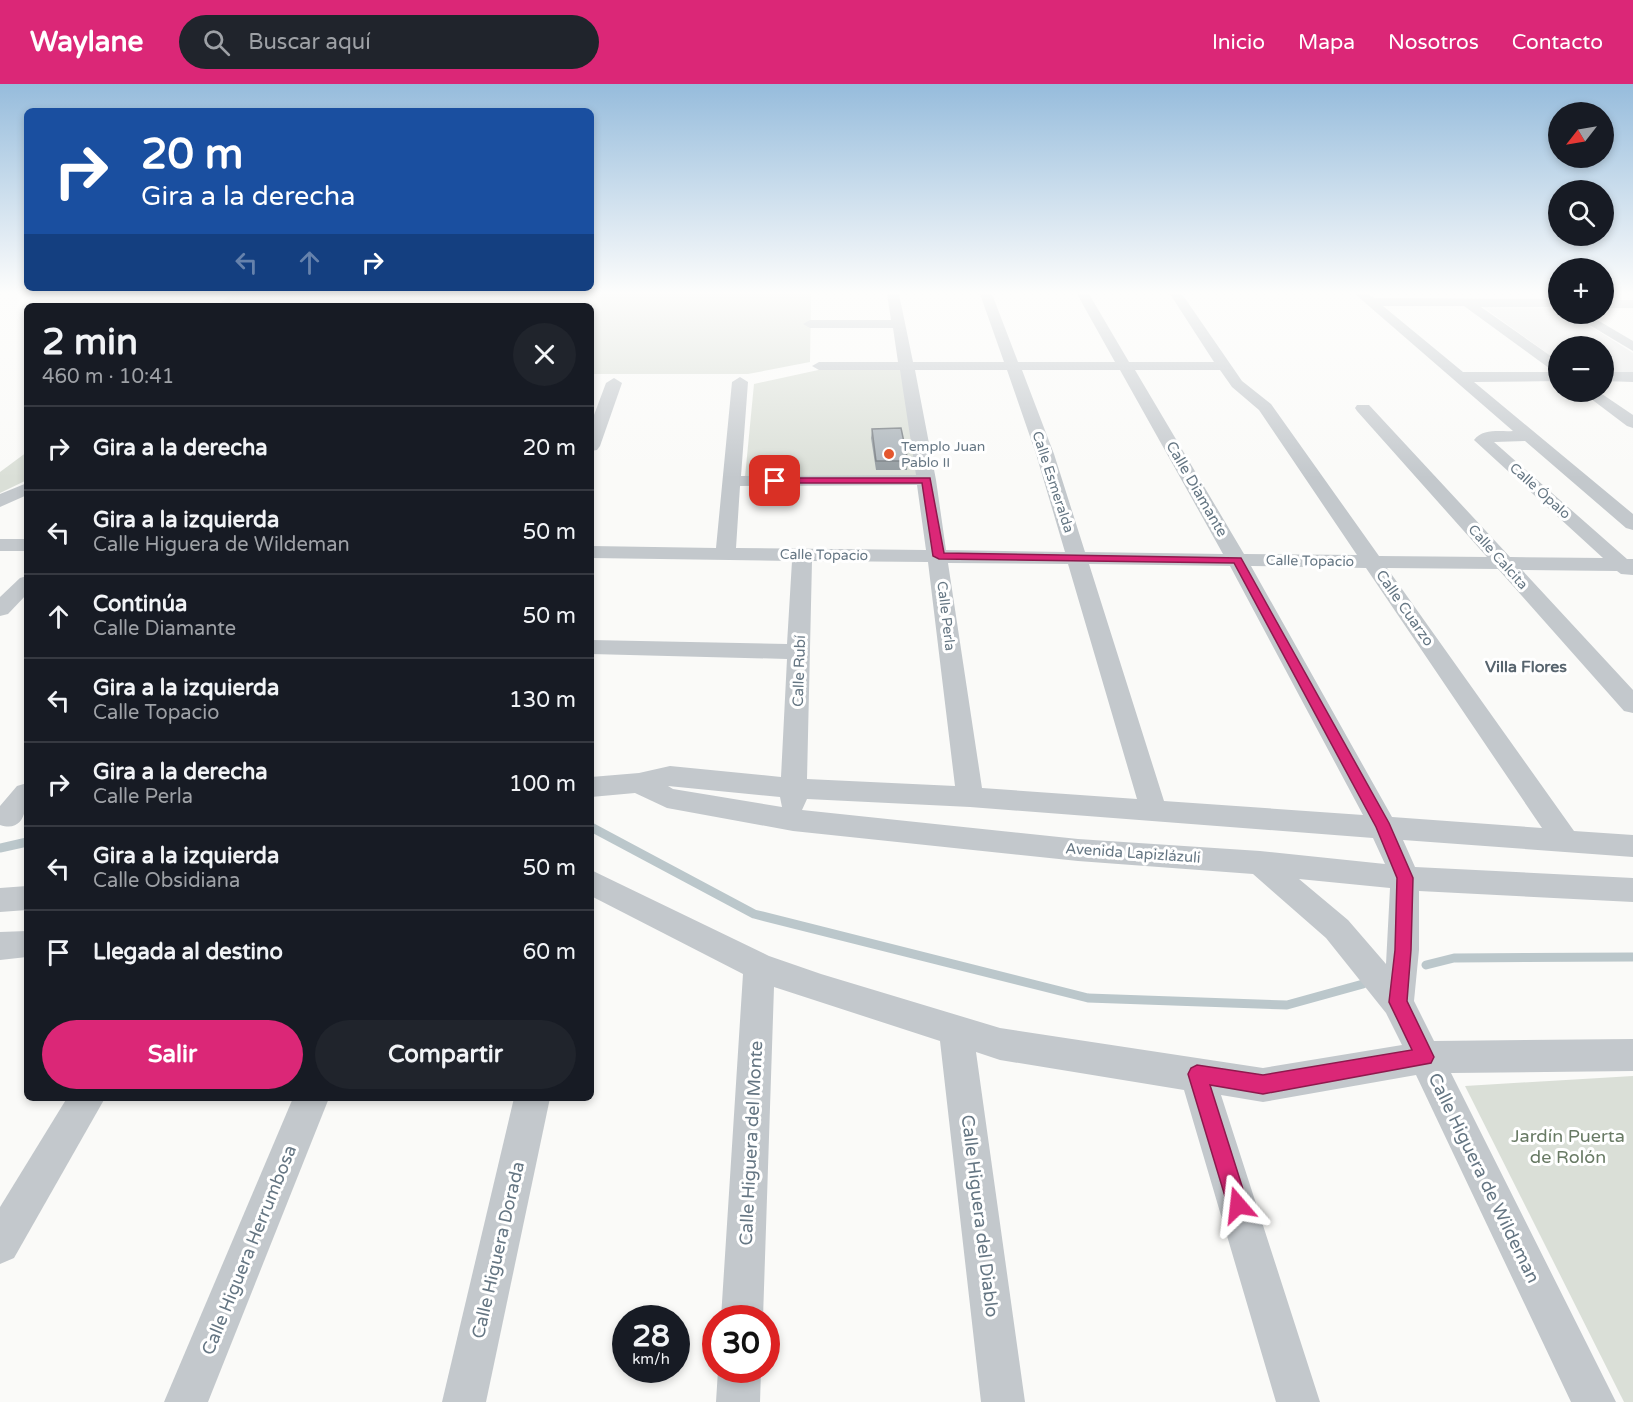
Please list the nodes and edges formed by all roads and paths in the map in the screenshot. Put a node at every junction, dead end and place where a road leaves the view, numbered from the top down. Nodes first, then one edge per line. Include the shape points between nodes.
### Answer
1 (905, 356) edge
2 (1008, 356) edge
3 (1120, 356) edge
4 (1218, 356) edge
5 (1434, 356) edge
6 (819, 366) dead end
7 (907, 366) junction
8 (1012, 366) junction
9 (1126, 366) junction
10 (1225, 366) junction
11 (1459, 377) junction
12 (1548, 377) edge
13 (1614, 377) edge
14 (1633, 377) edge
15 (740, 382) dead end
16 (614, 383) dead end
17 (1604, 402) edge
18 (1363, 408) dead end
19 (1633, 423) edge
20 (1529, 436) junction
21 (594, 438) edge
22 (927, 480) junction
23 (732, 481) junction
24 (24, 489) edge
25 (0, 501) edge
26 (1633, 524) edge
27 (0, 544) edge
28 (24, 545) edge
29 (594, 552) edge
30 (725, 554) junction
31 (802, 555) junction
32 (939, 556) junction
33 (1077, 558) junction
34 (1238, 560) junction
35 (1374, 562) junction
36 (1504, 563) junction
37 (1630, 568) edge
38 (24, 585) edge
39 (0, 609) edge
40 (594, 647) edge
41 (800, 652) junction
42 (1633, 705) edge
43 (639, 783) junction
44 (594, 787) edge
45 (794, 788) junction
46 (970, 797) junction
47 (24, 798) edge
48 (1154, 811) junction
49 (11, 817) edge
50 (793, 820) junction
51 (1383, 827) junction
52 (1565, 840) junction
53 (1633, 846) edge
54 (1260, 863) junction
55 (1405, 878) junction
56 (594, 884) edge
57 (1633, 890) edge
58 (24, 898) edge
59 (0, 900) edge
60 (24, 944) edge
61 (0, 946) edge
62 (759, 967) junction
63 (1398, 1002) junction
64 (956, 1030) junction
65 (1633, 1055) edge
66 (1425, 1057) junction
67 (1197, 1074) junction
68 (85, 1101) edge
69 (310, 1101) edge
70 (531, 1101) edge
71 (0, 1244) edge
72 (743, 1305) edge
73 (739, 1383) edge
74 (186, 1402) edge
75 (464, 1402) edge
76 (738, 1402) edge
77 (1003, 1402) edge
78 (1298, 1402) edge
79 (1594, 1402) edge

1 - 7 street, Calle Perla
2 - 8 street, Calle Esmeralda
3 - 9 street, Calle Diamante
4 - 10 street, Calle Cuarzo
5 - 11 street
6 - 7 street
7 - 8 street
7 - 22 street, Calle Perla
8 - 9 street
8 - 33 street, Calle Esmeralda via 1045,454
9 - 10 street
9 - 34 street, Calle Diamante
10 - 35 street, Calle Cuarzo via 1237,384 1265,407
11 - 12 street
11 - 20 street
13 - 14 street
15 - 23 street
16 - 21 street
17 - 19 street
18 - 36 street, Calle Calcita
20 - 26 street
20 - 37 street, Calle Ópalo via 1482,440
22 - 23 street
22 - 32 street, Calle Perla
23 - 30 street
24 - 25 street
27 - 28 street
29 - 30 street, Calle Topacio
30 - 31 street, Calle Topacio
31 - 32 street, Calle Topacio
31 - 41 street, Calle Rubí
32 - 33 street, Calle Topacio
32 - 46 street, Calle Perla
33 - 34 street, Calle Topacio
33 - 48 street, Calle Esmeralda
34 - 35 street, Calle Topacio
34 - 51 street, Calle Diamante
35 - 36 street, Calle Topacio
35 - 52 street, Calle Cuarzo
36 - 37 street, Calle Topacio
36 - 42 street, Calle Calcita
38 - 39 street
40 - 41 street
41 - 45 street, Calle Rubí
43 - 44 street
43 - 45 street via 670,776
43 - 50 street, Avenida Lapizlázuli via 667,798
45 - 46 street
45 - 50 street, Calle Rubí
46 - 48 street
47 - 49 street
48 - 51 street
50 - 54 street, Avenida Lapizlázuli via 1078,850
51 - 52 street
51 - 55 street, Calle Diamante
52 - 53 street
54 - 55 street, Avenida Lapizlázuli
54 - 63 street, Calle Higuera de Wildeman via 1337,929
55 - 57 street, Avenida Lapizlázuli
55 - 63 street
56 - 62 street
58 - 59 street
60 - 61 street
62 - 64 street
62 - 72 street, Calle Higuera del Monte
63 - 66 street, Calle Higuera de Wildeman
64 - 67 street via 1000,1044
64 - 77 street, Calle Higuera del Diablo
65 - 66 street
66 - 67 street via 1263,1085
66 - 79 street, Calle Higuera de Wildeman
67 - 78 street
68 - 71 street
69 - 74 street, Calle Higuera Herrumbosa
70 - 75 street, Calle Higuera Dorada
73 - 76 street

